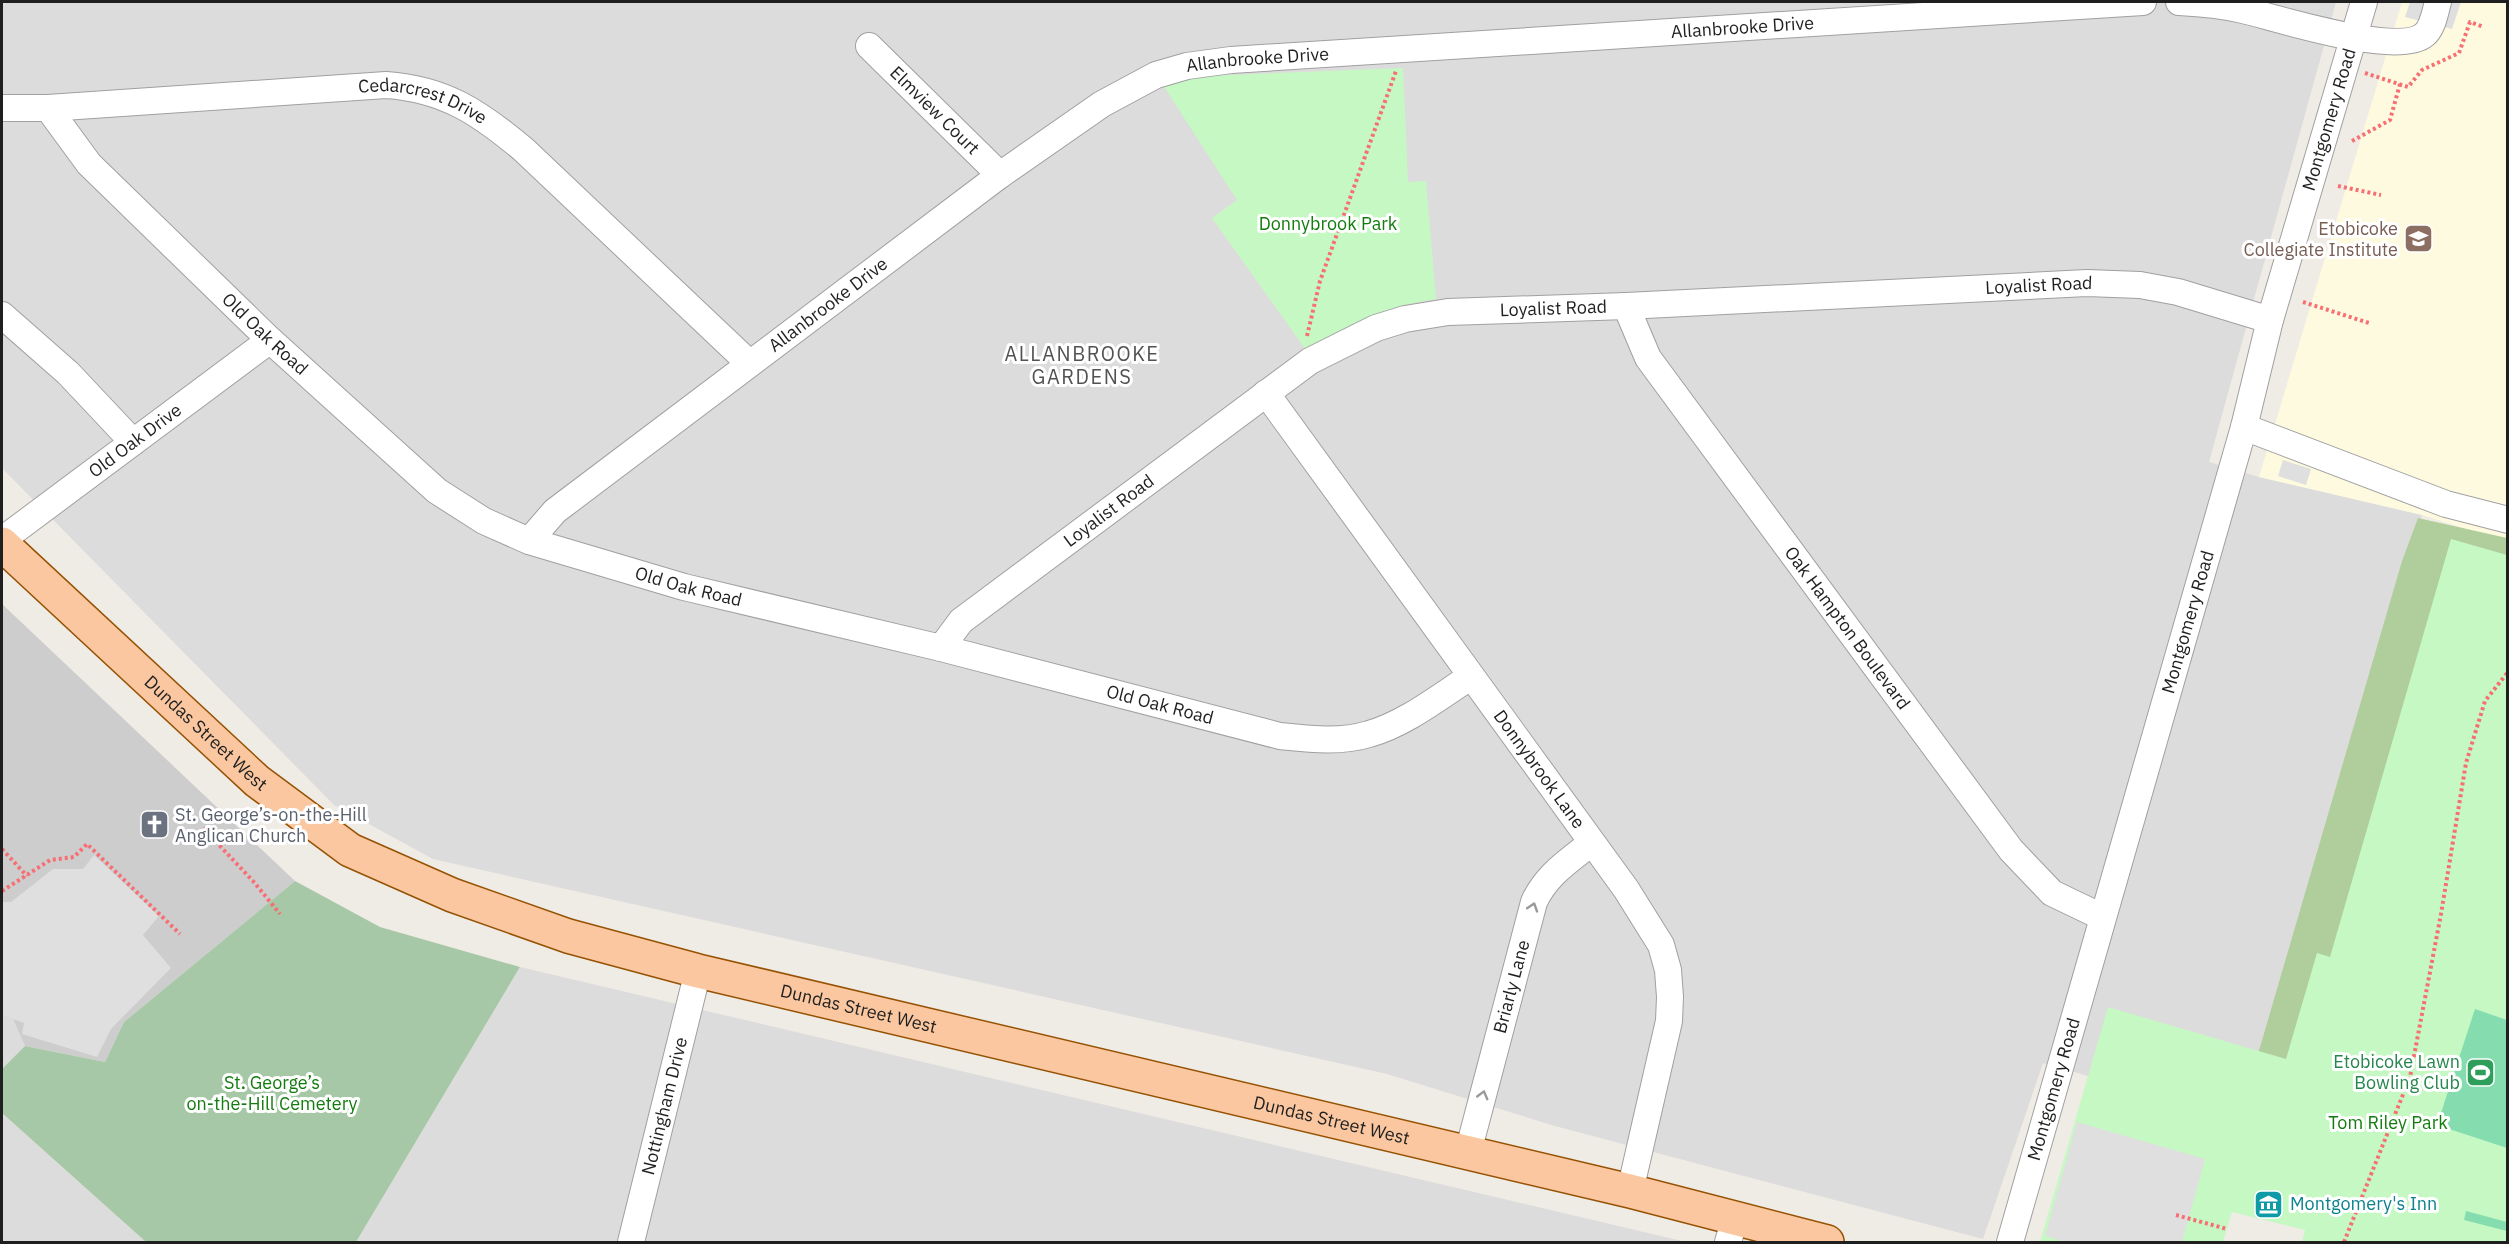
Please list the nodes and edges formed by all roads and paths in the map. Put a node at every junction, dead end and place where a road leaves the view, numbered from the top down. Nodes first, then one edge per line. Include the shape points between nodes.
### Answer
1 (2143, 2) edge
2 (2179, 2) edge
3 (2364, 2) edge
4 (2438, 2) edge
5 (2484, 27) dead end
6 (2353, 38) junction
7 (869, 46) dead end
8 (1403, 51) junction
9 (2369, 76) dead end
10 (2400, 84) junction
11 (2, 108) edge
12 (48, 108) junction
13 (2352, 141) dead end
14 (1000, 175) junction
15 (2338, 186) dead end
16 (2381, 195) dead end
17 (2303, 302) dead end
18 (1626, 306) junction
19 (2, 315) edge
20 (2270, 320) junction
21 (2369, 323) dead end
22 (270, 340) junction
23 (1310, 361) junction
24 (749, 363) junction
25 (1266, 393) junction
26 (2244, 427) junction
27 (133, 442) junction
28 (2508, 520) edge
29 (529, 541) junction
30 (2, 542) edge
31 (941, 648) junction
32 (2508, 672) edge
33 (1470, 677) junction
34 (203, 828) dead end
35 (1591, 843) junction
36 (2, 849) edge
37 (27, 876) junction
38 (2, 891) edge
39 (280, 915) dead end
40 (2102, 917) junction
41 (180, 934) dead end
42 (698, 971) junction
43 (1468, 1152) junction
44 (1630, 1191) junction
45 (2176, 1215) dead end
46 (2227, 1229) dead end
47 (1732, 1231) edge
48 (631, 1242) edge
49 (1827, 1242) edge
50 (2010, 1242) edge
51 (2344, 1242) edge

1 - 8 street, Allanbrooke Drive
2 - 6 street via 2241,9
3 - 6 street, Montgomery Road
4 - 6 street via 2425,35 2414,39
5 - 10 path via 2470,22 2459,53 2422,70 2409,87
6 - 20 street, Montgomery Road
7 - 14 street, Elmview Court
8 - 14 street, Allanbrooke Drive via 1231,60 1156,75 1102,104
8 - 23 path via 1316,294 1307,328
9 - 10 path
10 - 13 path via 2390,120
11 - 12 street, Cedarcrest Drive
12 - 22 street, Old Oak Road via 89,164
12 - 24 street, Cedarcrest Drive via 386,85 414,87 445,97 489,120 524,150
14 - 24 street, Allanbrooke Drive
15 - 16 path
17 - 21 path
18 - 20 street, Loyalist Road via 2109,284 2178,292
18 - 23 street, Loyalist Road via 1425,315 1376,328
18 - 40 street, Oak Hampton Boulevard via 1648,358 2012,850 2052,894
19 - 27 street via 68,373
20 - 26 street, Montgomery Road
22 - 27 street, Old Oak Drive
22 - 29 street, Old Oak Road via 437,491 484,521
23 - 25 street, Loyalist Road
24 - 29 street, Allanbrooke Drive via 555,511
25 - 31 street, Loyalist Road via 961,621
25 - 33 street, Donnybrook Lane
26 - 28 street via 2446,504
26 - 40 street, Montgomery Road
27 - 30 street, Old Oak Drive
29 - 31 street, Old Oak Road via 684,587
30 - 42 main road, Dundas Street West via 257,781 350,850 452,895 568,936
31 - 33 street, Old Oak Road via 1280,736 1314,740 1368,735
32 - 51 path via 2485,701 2466,763 2410,1077
33 - 35 street, Donnybrook Lane
34 - 39 path via 254,881
43 -> 35 street, Briarly Lane via 1534,902 1552,873
35 - 44 street, Donnybrook Lane via 1650,924 1668,970 1669,1021
36 - 37 path
37 - 38 path
37 - 41 path via 55,858 74,857 87,844
40 - 50 street, Montgomery Road
42 - 43 main road, Dundas Street West
42 - 48 street, Nottingham Drive
43 - 44 main road, Dundas Street West
44 - 47 main road, Dundas Street West
45 - 46 path
47 - 49 main road, Dundas Street West

